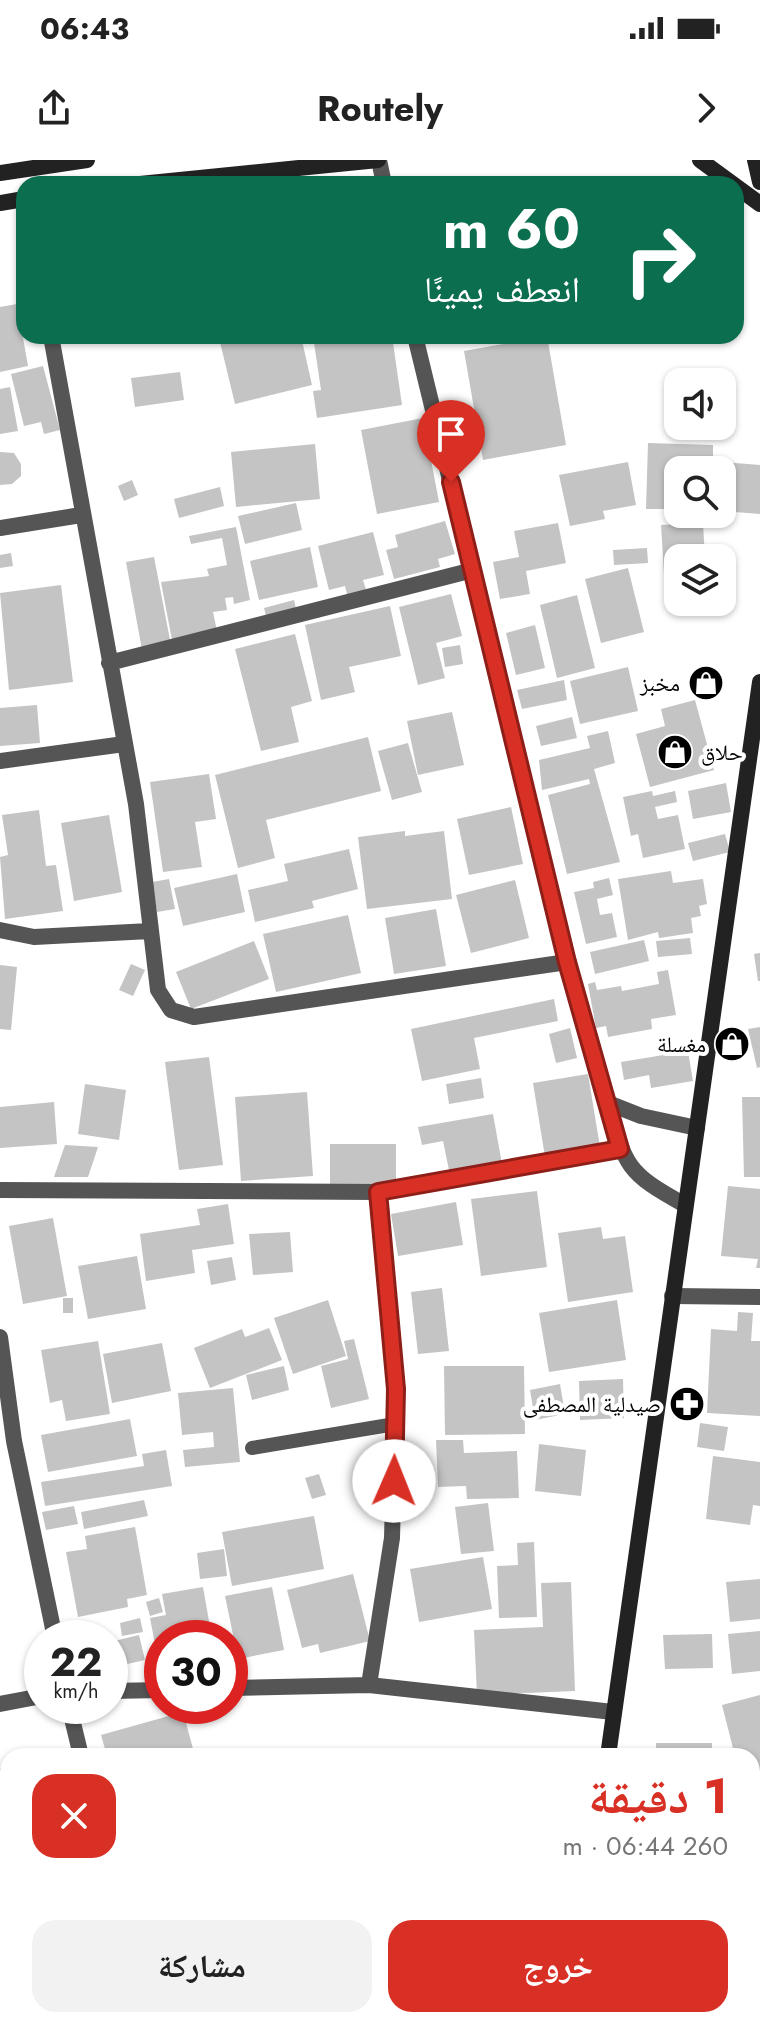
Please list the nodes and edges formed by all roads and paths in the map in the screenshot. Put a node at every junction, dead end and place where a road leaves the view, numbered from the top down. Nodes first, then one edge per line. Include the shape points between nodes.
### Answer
1 (379, 160) edge
2 (700, 160) edge
3 (755, 160) edge
4 (80, 161) edge
5 (0, 173) edge
6 (220, 176) edge
7 (722, 176) edge
8 (760, 182) edge
9 (52, 344) edge
10 (417, 344) edge
11 (81, 515) junction
12 (0, 528) edge
13 (473, 570) junction
14 (109, 663) junction
15 (760, 682) edge
16 (124, 744) junction
17 (0, 761) edge
18 (0, 930) edge
19 (150, 931) junction
20 (567, 962) junction
21 (608, 1103) junction
22 (697, 1128) junction
23 (620, 1149) junction
24 (0, 1190) edge
25 (378, 1192) junction
26 (685, 1205) junction
27 (672, 1296) junction
28 (760, 1297) edge
29 (0, 1337) edge
30 (395, 1424) junction
31 (252, 1448) dead end
32 (51, 1620) edge
33 (369, 1685) junction
34 (248, 1688) edge
35 (24, 1699) edge
36 (0, 1704) edge
37 (613, 1712) junction
38 (73, 1724) edge
39 (79, 1748) edge
40 (609, 1748) edge

1 - 6 main road
2 - 7 main road
3 - 8 main road
4 - 5 main road
9 - 11 street
10 - 13 street
11 - 12 street
11 - 14 street
13 - 14 street
13 - 20 street
14 - 16 street
15 - 22 main road
16 - 17 street
16 - 19 street
18 - 19 street via 34,937
19 - 20 street via 158,990 171,1010 194,1017
20 - 21 street
21 - 22 street
21 - 23 street
22 - 26 main road
23 - 25 street
23 - 26 street via 633,1173
24 - 25 street
25 - 30 street
26 - 27 main road
27 - 28 street
27 - 37 main road
29 - 32 street via 14,1441
30 - 31 lane
30 - 33 street via 392,1538
33 - 34 street
33 - 37 street
35 - 36 street
37 - 40 main road
38 - 39 street

